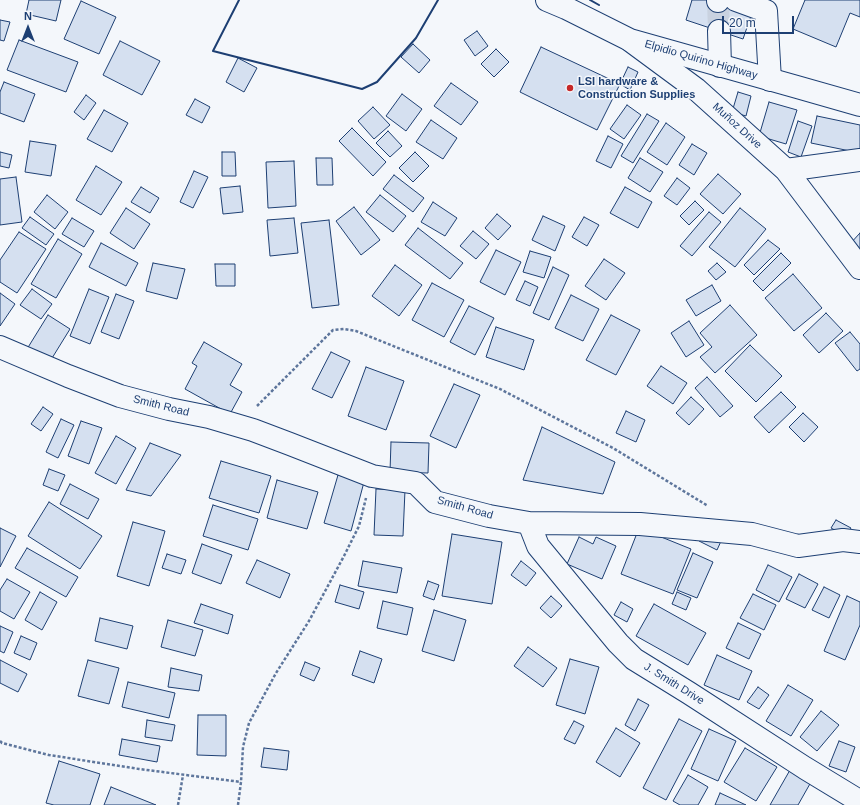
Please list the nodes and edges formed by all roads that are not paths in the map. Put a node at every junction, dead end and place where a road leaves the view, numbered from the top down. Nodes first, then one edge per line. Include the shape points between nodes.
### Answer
1 (547, 0) edge
2 (724, 0) edge
3 (719, 31) tunnel mouth
4 (630, 40) junction
5 (720, 66) junction
6 (770, 80) junction
7 (860, 105) edge
8 (860, 160) edge
9 (786, 170) junction
10 (860, 268) edge
11 (0, 347) edge
12 (529, 523) junction
13 (860, 542) edge
14 (860, 800) edge

1 - 4 main road, Elpidio Quirino Highway
2 - 6 main road via 766,11
3 - 5 main road
4 - 5 main road, Elpidio Quirino Highway
4 - 9 main road, Muñoz Drive via 696,89
5 - 6 main road, Elpidio Quirino Highway
6 - 7 main road, Elpidio Quirino Highway
8 - 9 main road
9 - 10 main road, Muñoz Drive
11 - 12 main road, Smith Road via 120,396 253,430 372,476 416,483 435,502
12 - 13 main road, Smith Road via 640,524 752,534 798,546 842,540
12 - 14 main road, J. Smith Drive via 538,546 618,643 634,658 805,768 856,800

